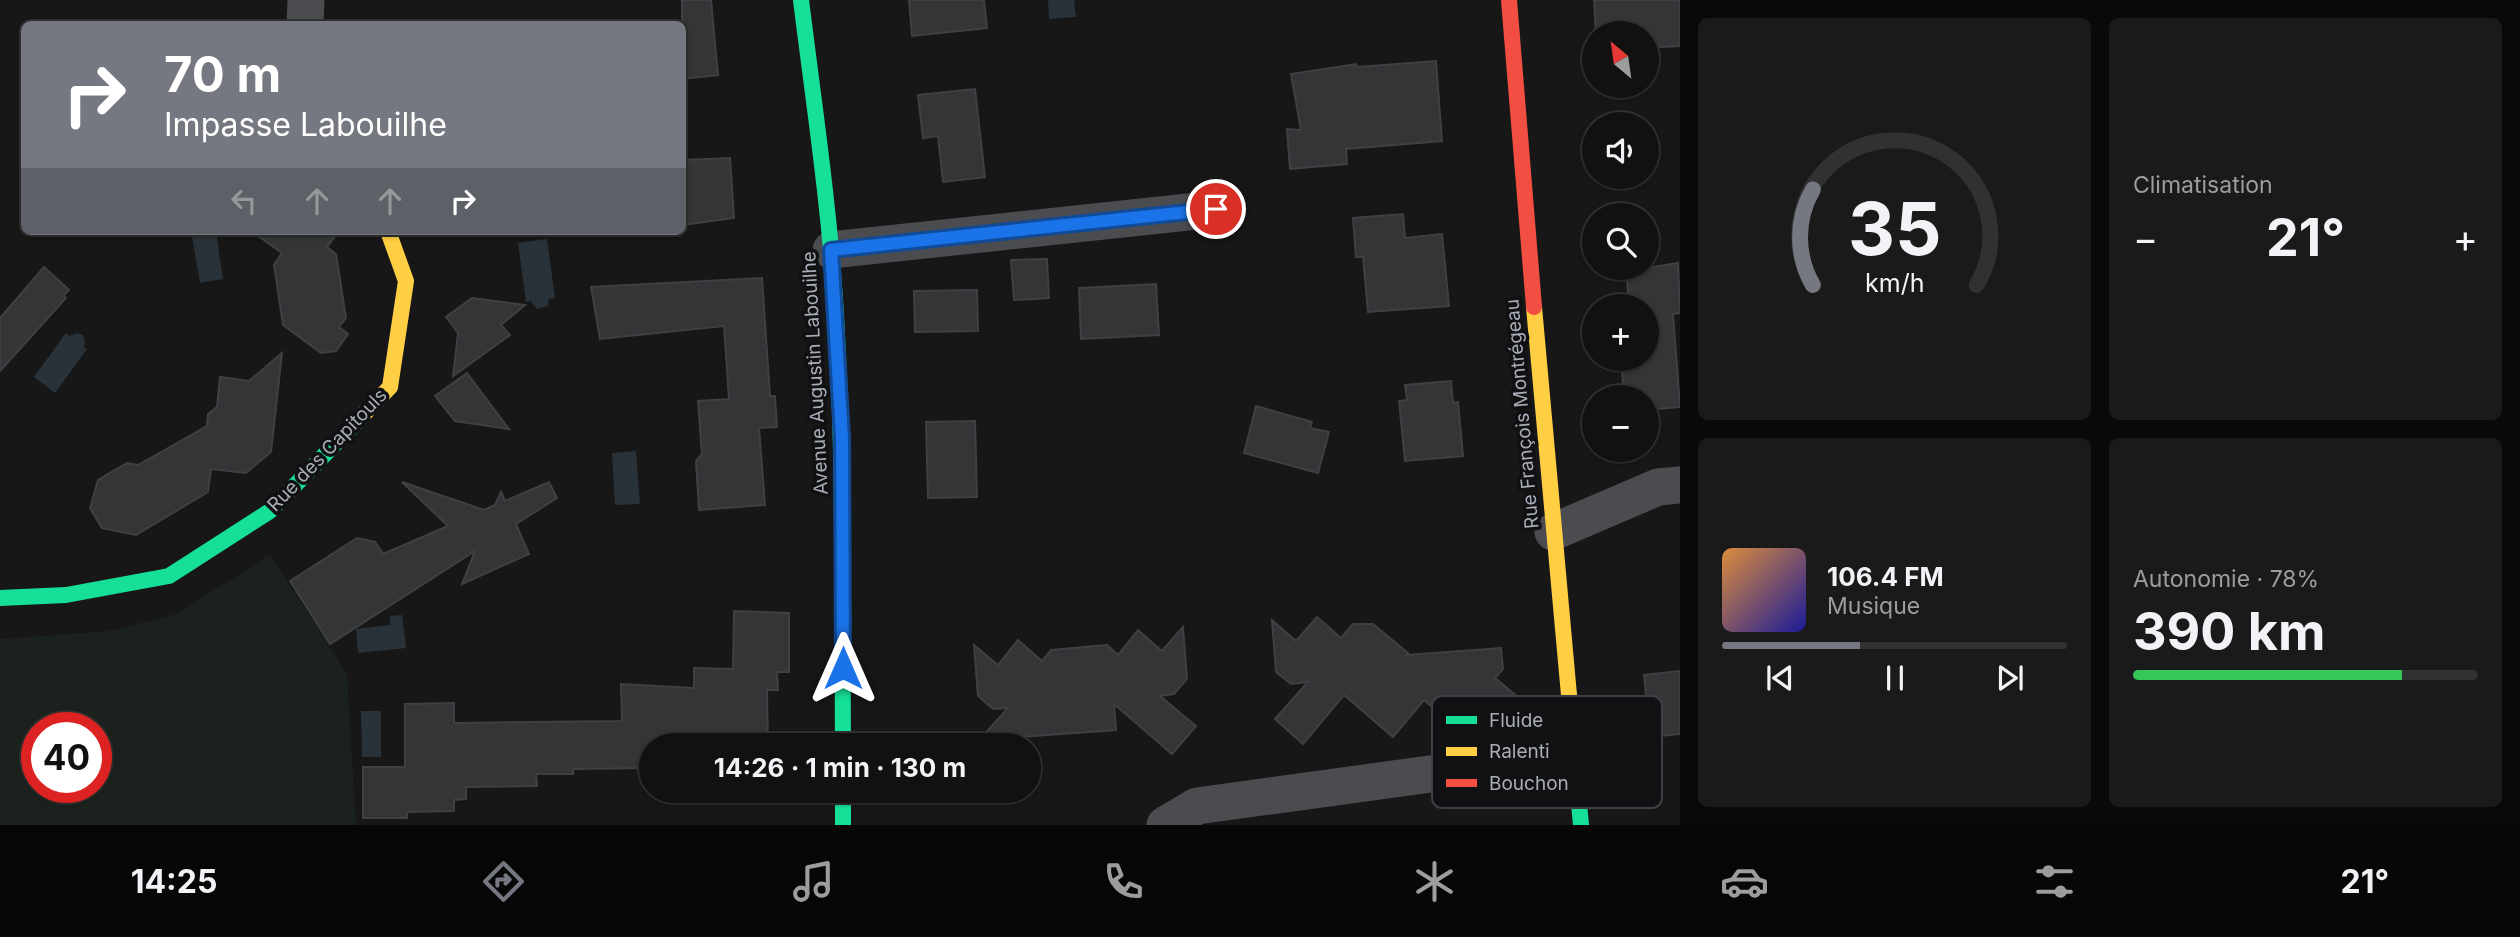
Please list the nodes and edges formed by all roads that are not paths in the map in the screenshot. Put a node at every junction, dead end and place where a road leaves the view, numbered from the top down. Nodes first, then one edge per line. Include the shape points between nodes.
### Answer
1 (306, 0) edge
2 (801, 0) edge
3 (1509, 0) edge
4 (305, 21) edge
5 (1216, 209) dead end
6 (389, 235) edge
7 (831, 250) junction
8 (1680, 485) edge
9 (1553, 532) junction
10 (0, 598) edge
11 (1569, 696) edge
12 (843, 733) edge
13 (1432, 774) edge
14 (843, 803) edge
15 (843, 825) edge
16 (1165, 825) edge

1 - 4 street
2 - 7 street, Avenue Augustin Labouilhe
3 - 9 street, Rue François Montrégeau
5 - 7 street
6 - 10 street, Rue des Capitouls via 406,281 390,387 270,511 169,576 66,595
7 - 12 street, Avenue Augustin Labouilhe via 842,438
8 - 9 street via 1658,487
9 - 11 street, Rue François Montrégeau
13 - 16 street via 1197,806
14 - 15 street

